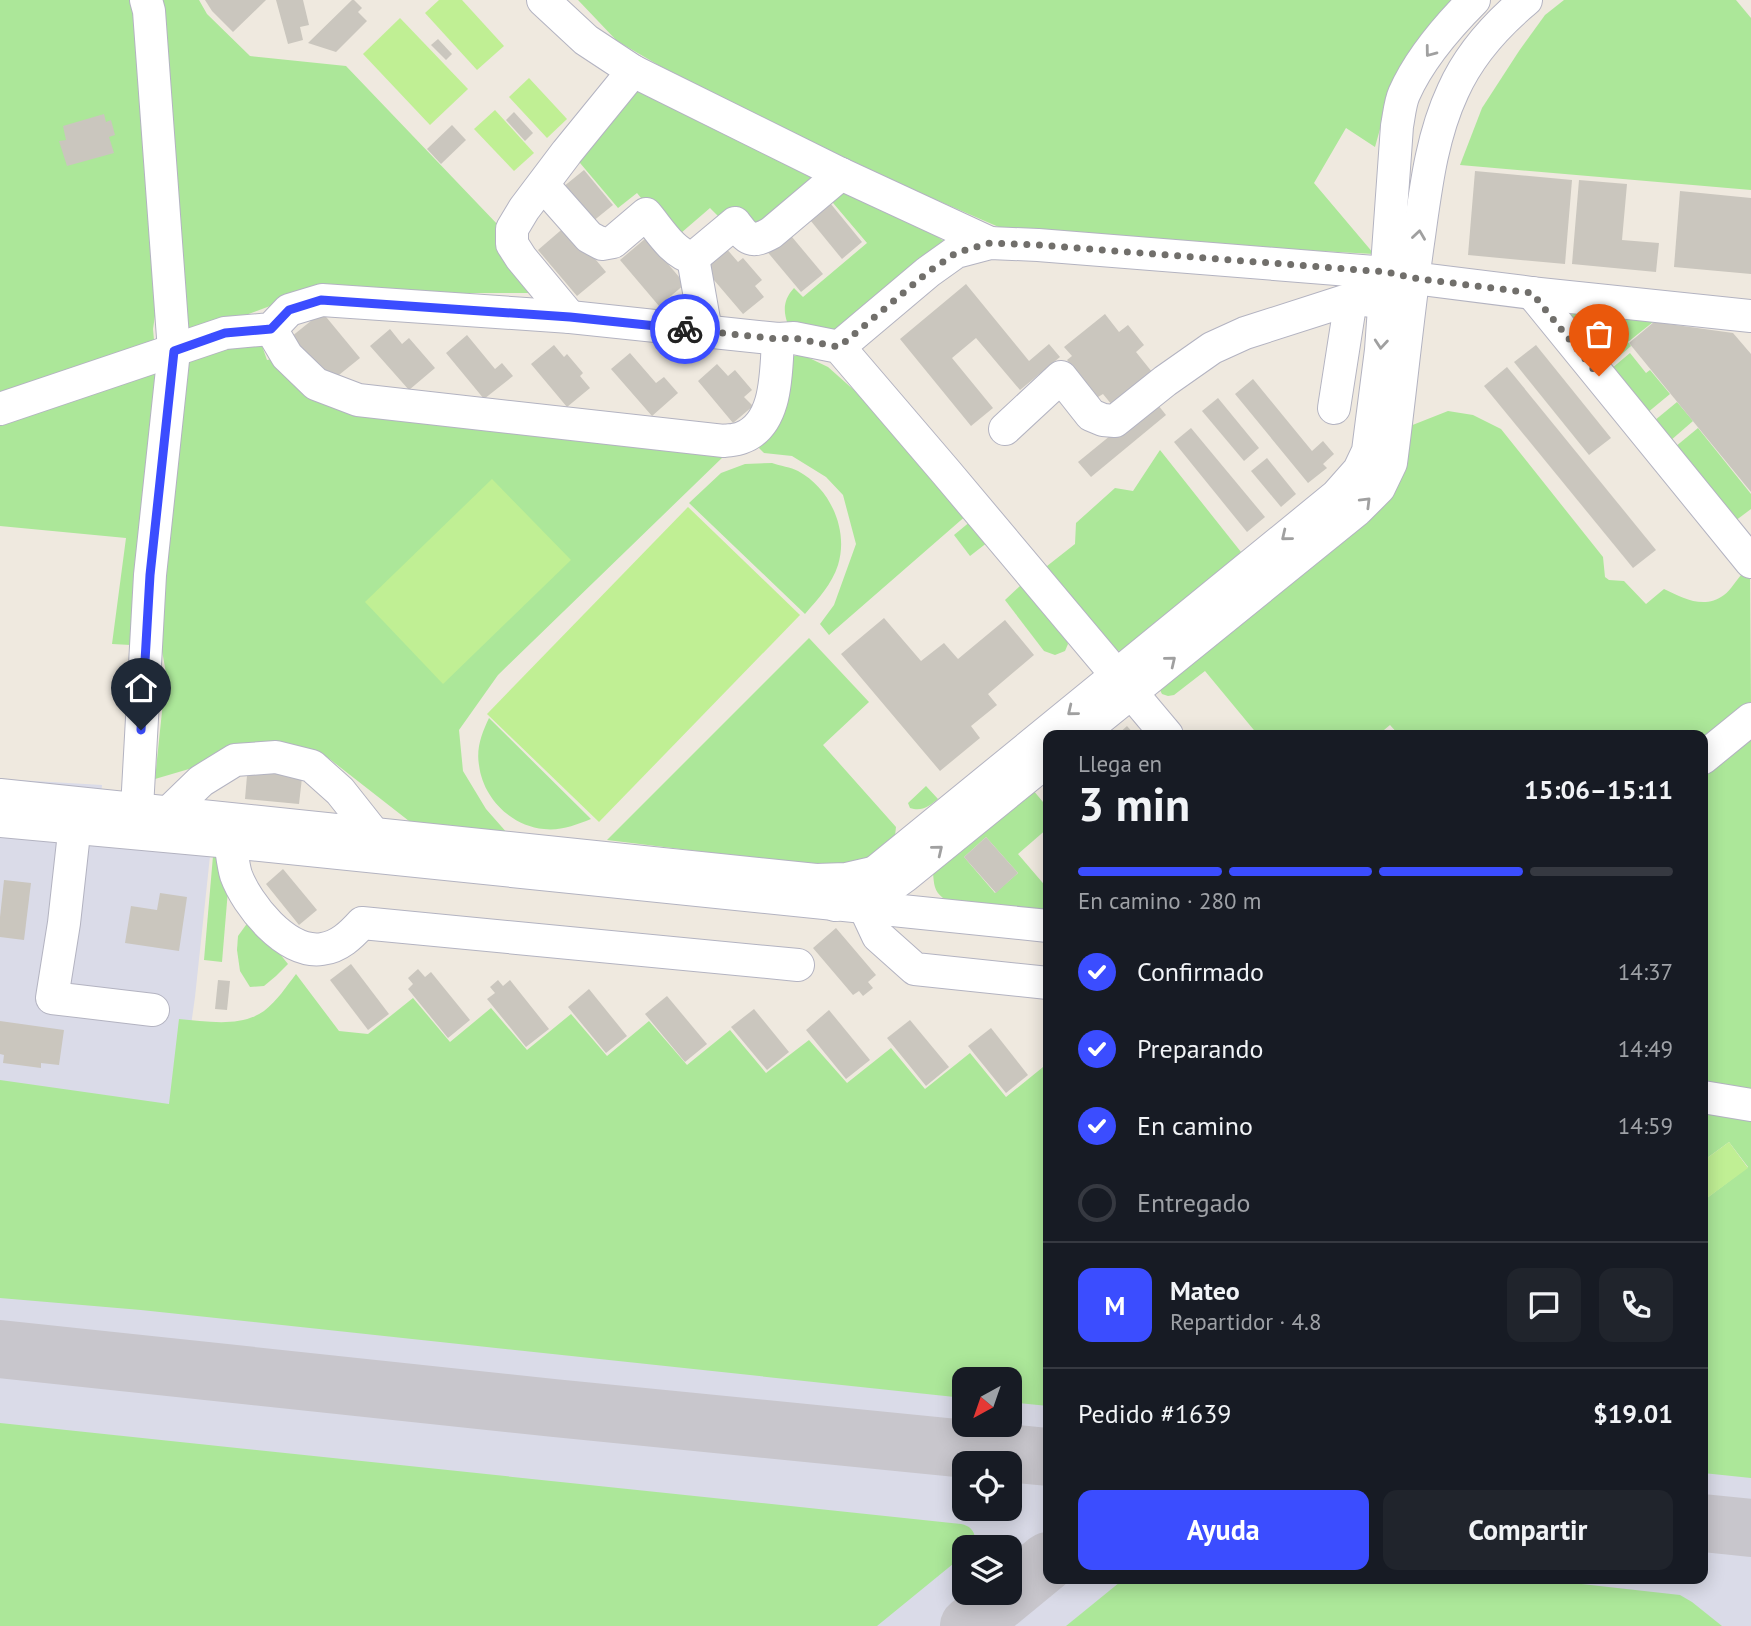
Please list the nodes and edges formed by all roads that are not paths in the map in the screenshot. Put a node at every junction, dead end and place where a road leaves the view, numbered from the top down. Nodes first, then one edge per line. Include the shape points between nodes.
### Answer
1 (146, 0) edge
2 (542, 0) edge
3 (1474, 0) edge
4 (1526, 0) edge
5 (633, 71) junction
6 (841, 174) junction
7 (543, 185) junction
8 (990, 243) junction
9 (693, 257) junction
10 (1395, 284) junction
11 (1532, 293) junction
12 (1351, 299) junction
13 (1751, 316) edge
14 (570, 317) junction
15 (271, 329) junction
16 (706, 331) junction
17 (778, 339) junction
18 (839, 347) junction
19 (174, 351) junction
20 (1334, 408) dead end
21 (0, 409) edge
22 (1005, 429) dead end
23 (1751, 562) edge
24 (1124, 684) junction
25 (1751, 719) edge
26 (1066, 730) edge
27 (1083, 730) edge
28 (1163, 730) edge
29 (1043, 748) edge
30 (1708, 754) edge
31 (1043, 763) edge
32 (0, 794) edge
33 (137, 808) junction
34 (170, 811) junction
35 (76, 815) junction
36 (0, 821) edge
37 (374, 834) junction
38 (230, 842) junction
39 (890, 869) junction
40 (850, 906) junction
41 (1043, 925) edge
42 (798, 965) dead end
43 (1043, 982) edge
44 (153, 1010) dead end
45 (1708, 1098) edge
46 (1751, 1105) edge

1 - 19 lane
2 - 5 lane via 586,40
3 -> 10 lane via 1423,62 1403,96 1397,126
10 -> 4 lane via 1453,89 1490,34
5 - 6 lane
5 - 7 lane
6 - 8 lane
6 - 9 lane via 759,240 746,237 735,223
7 - 9 lane via 589,237 602,244 613,242 646,214 678,251
7 - 14 lane via 512,229 512,244
8 - 10 lane
8 - 18 lane via 956,253 928,272
9 - 16 lane
10 - 11 lane
10 - 12 lane
10 - 24 lane via 1368,451 1359,470 1336,496
11 - 13 lane
11 - 23 lane
12 - 20 lane
12 - 22 lane via 1212,348 1115,421 1091,415 1061,377
14 - 15 lane via 321,300 289,310
14 - 16 lane
15 - 17 lane via 287,356 316,384 358,400 724,441 741,438 766,418 776,383
15 - 19 lane via 225,333
16 - 17 lane
17 - 18 lane
18 - 24 lane
19 - 21 lane
19 - 33 lane via 150,575
24 -> 26 lane
24 - 27 lane
24 - 28 lane
25 - 30 lane
29 -> 39 lane
39 -> 31 lane
32 - 35 lane
33 - 34 lane
33 - 35 lane
34 - 37 lane
34 - 37 lane via 201,781 235,760 276,757 312,766 340,791
35 - 36 lane
35 - 38 lane
35 - 44 lane via 52,998
37 - 39 lane via 816,880
38 - 40 lane
38 - 42 lane via 245,894 270,925 304,949 323,949 347,939 362,923
39 - 40 lane
40 - 41 lane
40 - 43 lane via 915,969
45 - 46 lane

